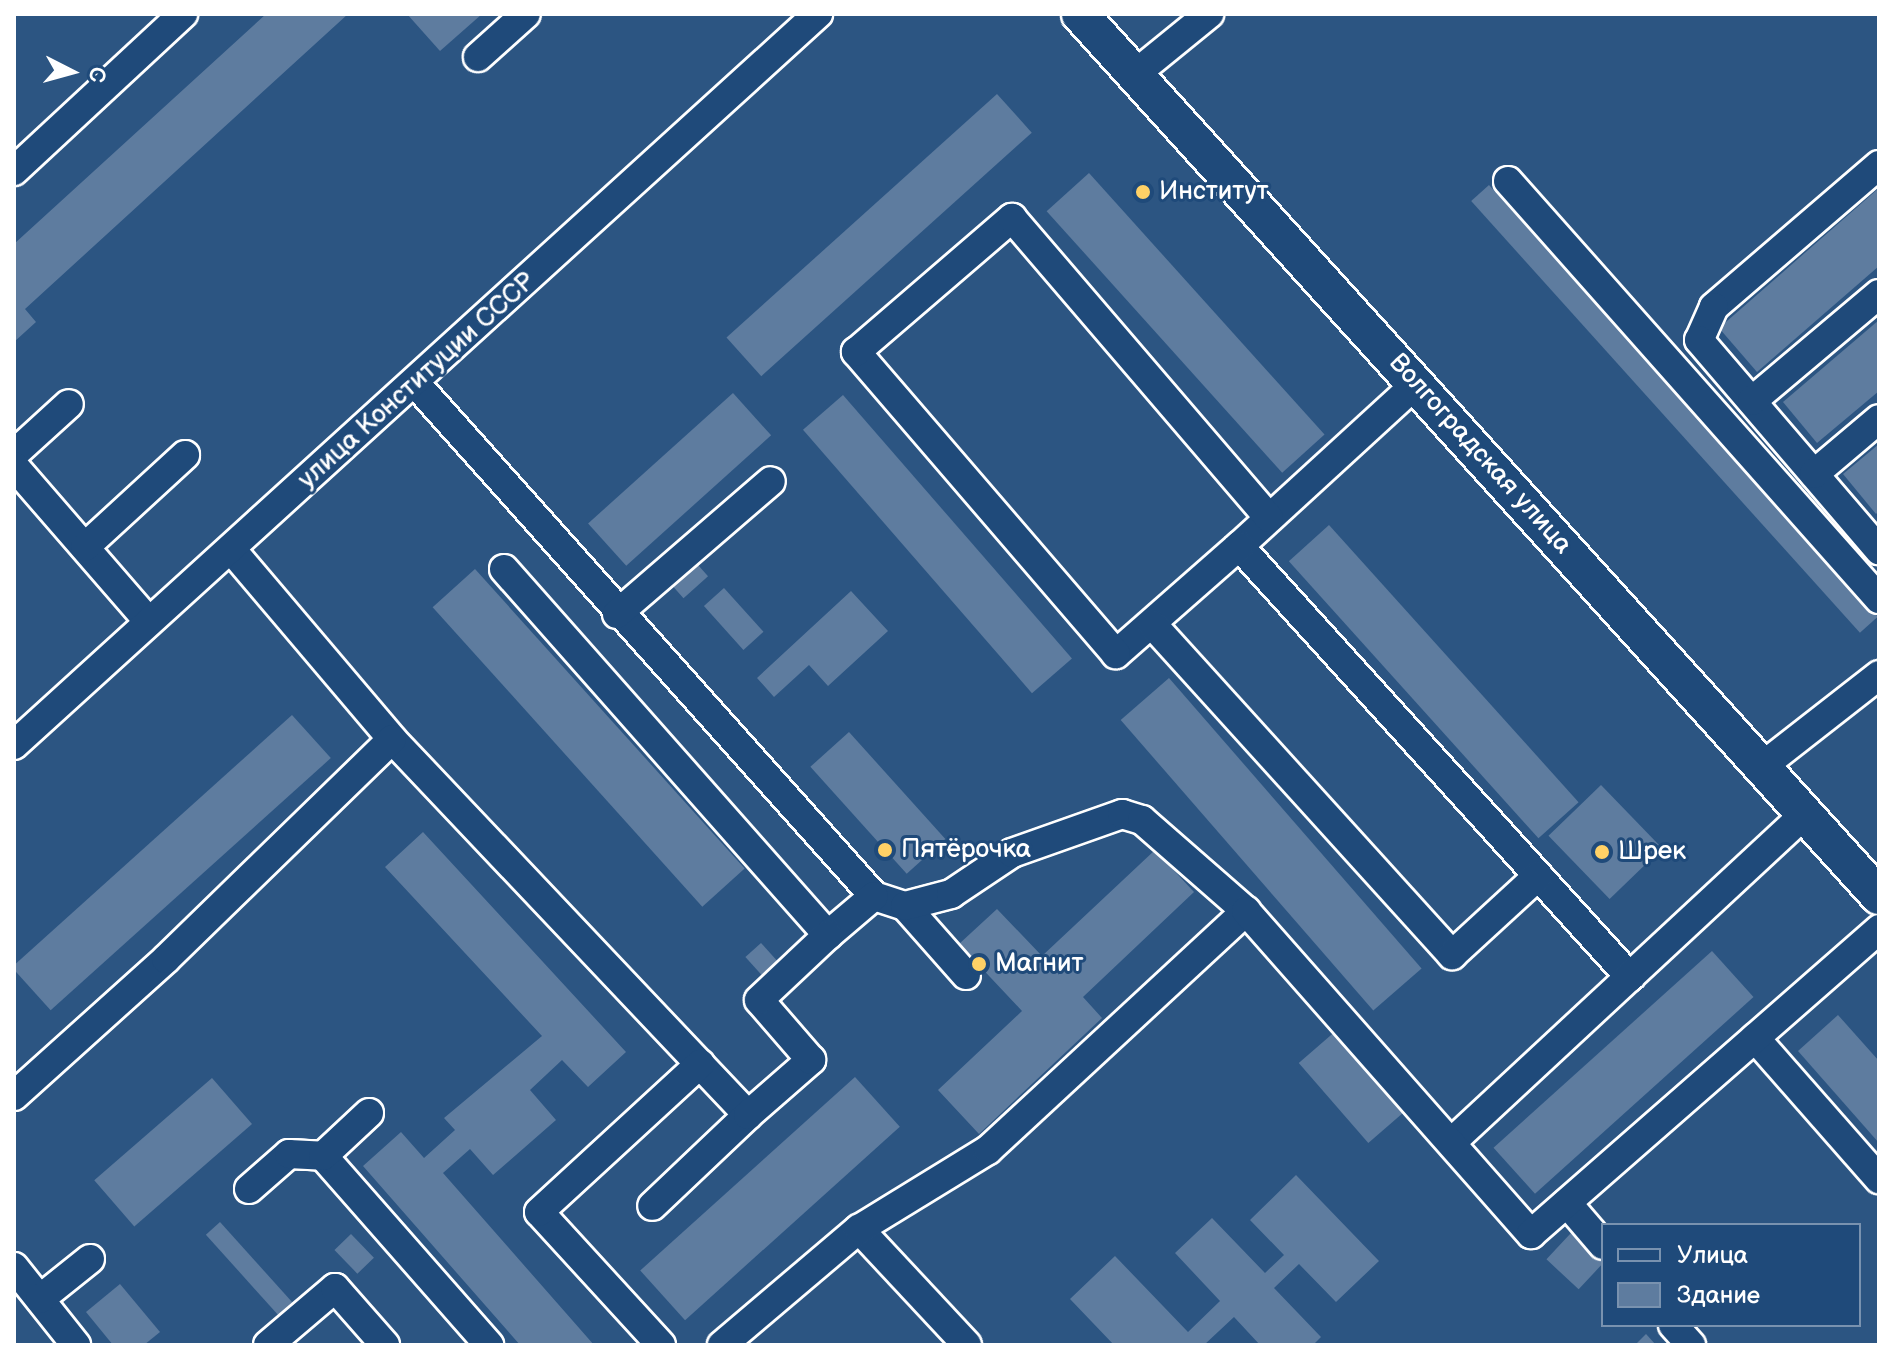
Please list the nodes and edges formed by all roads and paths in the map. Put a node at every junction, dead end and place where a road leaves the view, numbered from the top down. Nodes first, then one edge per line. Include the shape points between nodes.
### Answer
1 (183, 14) edge
2 (526, 14) edge
3 (818, 14) edge
4 (1080, 14) edge
5 (1209, 14) edge
6 (478, 57) dead end
7 (1134, 75) junction
8 (1879, 165) edge
9 (14, 171) edge
10 (1508, 181) dead end
11 (1879, 294) edge
12 (416, 384) junction
13 (1416, 384) junction
14 (1752, 401) junction
15 (69, 404) dead end
16 (1879, 419) edge
17 (14, 454) edge
18 (185, 455) dead end
19 (14, 466) edge
20 (1814, 474) junction
21 (771, 481) dead end
22 (1269, 518) junction
23 (1875, 539) edge
24 (1239, 546) junction
25 (85, 547) junction
26 (231, 549) junction
27 (504, 569) dead end
28 (1879, 599) edge
29 (617, 614) junction
30 (149, 622) junction
31 (1152, 624) junction
32 (1879, 675) edge
33 (392, 739) junction
34 (14, 745) edge
35 (1764, 765) junction
36 (1806, 813) junction
37 (1538, 876) junction
38 (874, 896) junction
39 (1879, 896) edge
40 (905, 906) junction
41 (1246, 911) junction
42 (1879, 929) edge
43 (828, 935) junction
44 (966, 975) dead end
45 (1630, 977) junction
46 (1755, 1038) junction
47 (700, 1064) junction
48 (14, 1096) edge
49 (369, 1113) dead end
50 (748, 1115) junction
51 (1453, 1141) junction
52 (323, 1156) junction
53 (1879, 1179) edge
54 (249, 1189) dead end
55 (1567, 1203) junction
56 (652, 1206) dead end
57 (859, 1229) junction
58 (1601, 1243) edge
59 (90, 1259) dead end
60 (14, 1267) edge
61 (40, 1299) junction
62 (1675, 1327) edge
63 (485, 1344) edge
64 (76, 1345) edge
65 (268, 1345) edge
66 (385, 1345) edge
67 (661, 1345) edge
68 (722, 1345) edge
69 (967, 1345) edge
70 (1691, 1345) edge

1 - 9 street
2 - 6 street
3 - 12 street, улица Конституции СССР
4 - 7 main road, Волгоградская улица
5 - 7 street
7 - 13 main road, Волгоградская улица
8 - 14 street via 1714,307 1699,340
10 - 28 street
11 - 14 street
12 - 26 street, улица Конституции СССР
12 - 29 street
13 - 22 street
13 - 35 main road, Волгоградская улица
14 - 20 street
15 - 17 street
16 - 20 street
18 - 25 street
19 - 25 street
20 - 23 street
21 - 29 street
22 - 24 street
22 - 31 street via 1012,218 856,352 1116,654
24 - 31 street
24 - 37 street
25 - 30 street
26 - 30 street, улица Конституции СССР
26 - 33 street
27 - 43 street
29 - 38 street
30 - 34 street, улица Конституции СССР
31 - 37 street via 1452,955
32 - 35 street
33 - 47 street
33 - 48 street via 166,959
35 - 36 main road, Волгоградская улица
36 - 39 main road, Волгоградская улица
36 - 45 street
37 - 45 street
38 - 40 street
38 - 43 street
40 - 41 street via 951,894 1012,853 1122,814 1142,820
40 - 44 street
41 - 51 street
41 - 57 street via 988,1150
42 - 46 street
43 - 50 street via 759,1000 811,1060
45 - 51 street
46 - 53 street
46 - 55 street
47 - 50 street
47 - 67 street via 539,1212
49 - 52 street
50 - 56 street
51 - 55 street via 1531,1234
52 - 54 street via 289,1154
52 - 63 street
55 - 58 street
57 - 68 street
57 - 69 street
59 - 61 street
60 - 61 street
61 - 64 street
62 - 70 street
65 - 66 street via 335,1288

